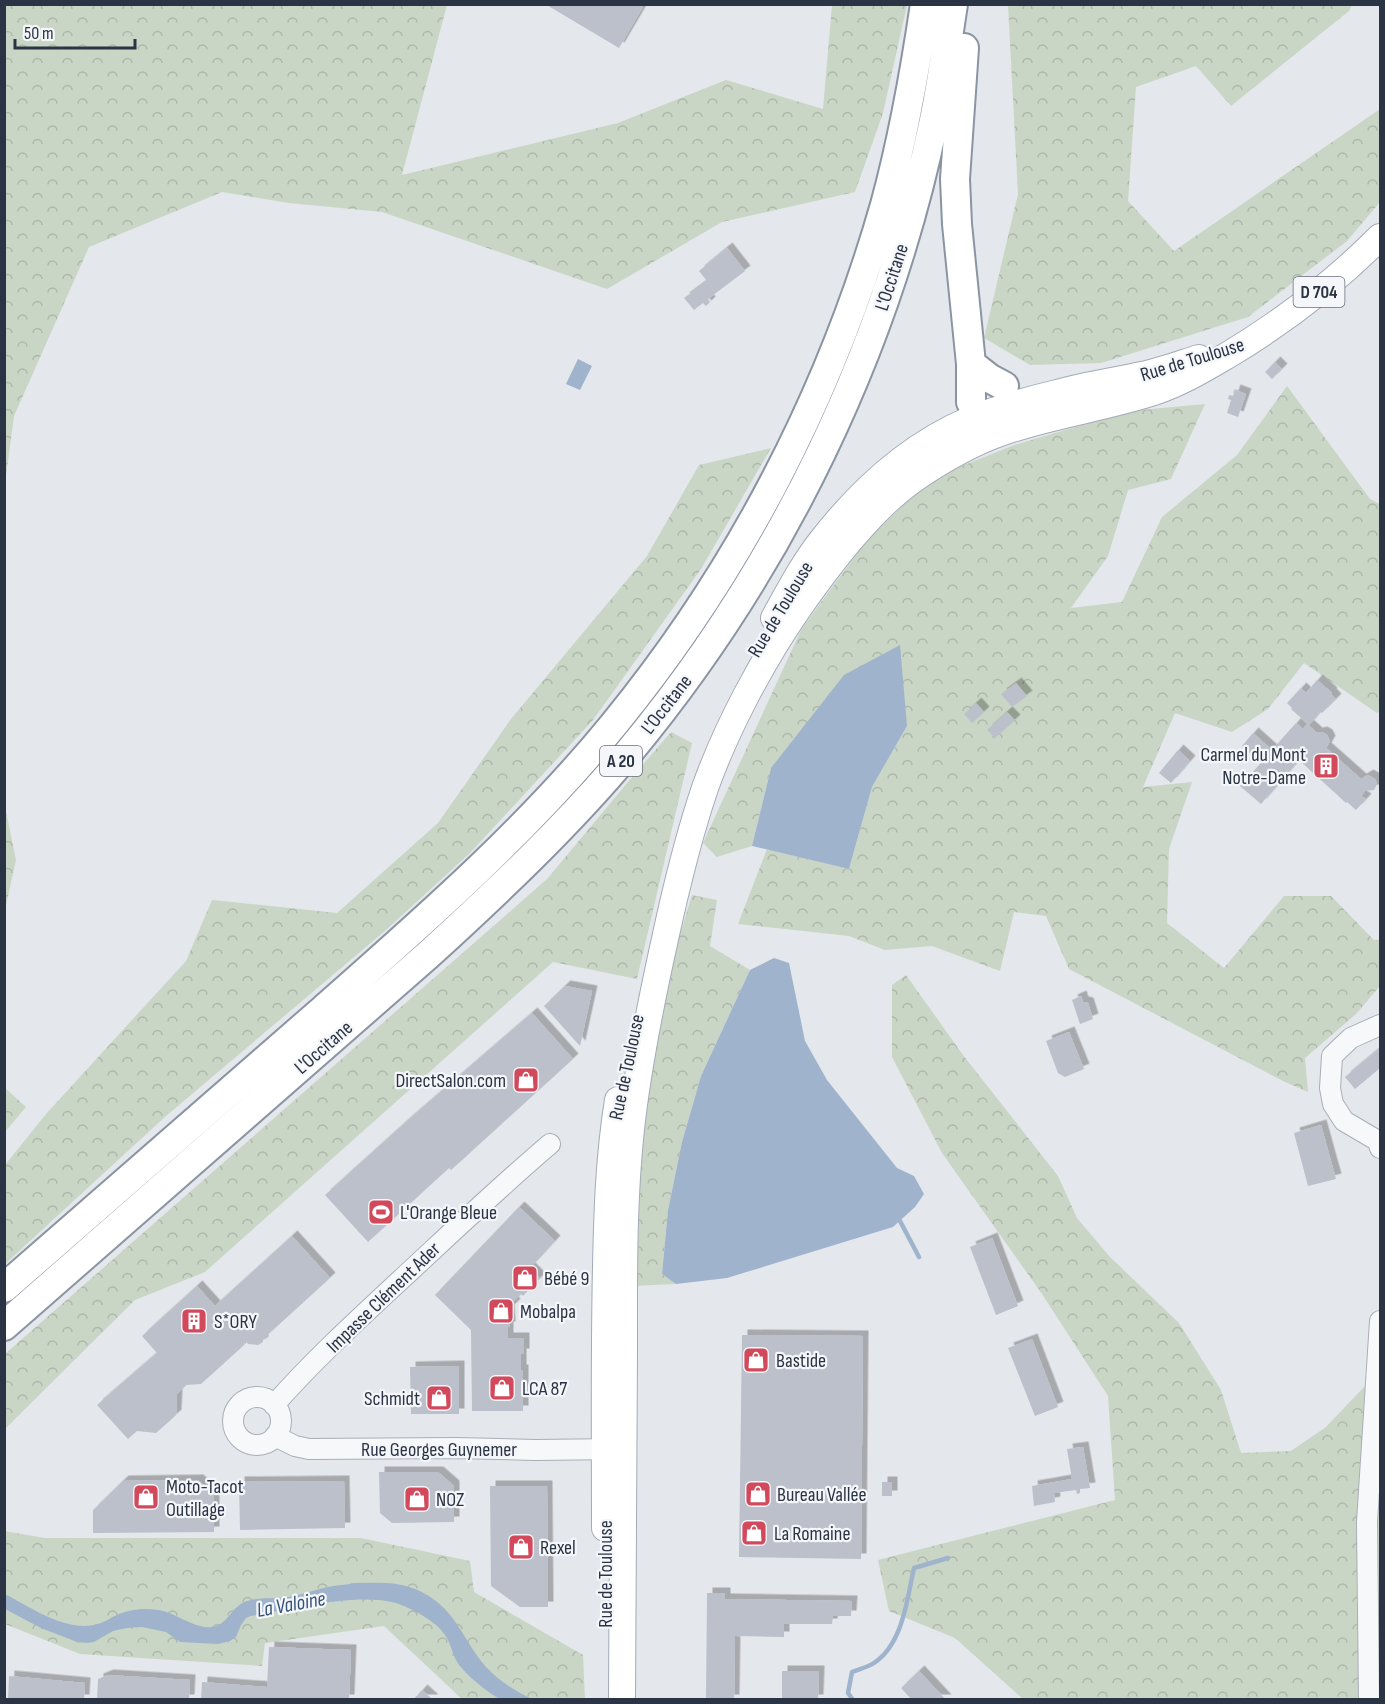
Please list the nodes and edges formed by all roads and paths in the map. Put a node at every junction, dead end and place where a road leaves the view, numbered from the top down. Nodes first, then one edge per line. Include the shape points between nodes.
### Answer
1 (925, 4) edge
2 (952, 4) edge
3 (968, 4) edge
4 (1380, 237) edge
5 (1253, 340) junction
6 (971, 364) junction
7 (1005, 386) joint
8 (1058, 392) junction
9 (970, 411) junction
10 (966, 447) junction
11 (804, 584) junction
12 (1380, 1026) edge
13 (550, 1144) dead end
14 (1380, 1149) edge
15 (4, 1288) edge
16 (1380, 1321) edge
17 (4, 1326) edge
18 (274, 1405) junction
19 (275, 1436) junction
20 (614, 1449) junction
21 (606, 1700) edge
22 (622, 1700) edge
23 (1369, 1700) edge

1 - 15 highway, L'Occitane / A 20 via 903,133 866,267 841,335 775,482 689,624 616,722 490,859
2 - 17 highway, L'Occitane / A 20 via 934,120 913,208 869,342 838,419 798,498 750,584 690,673 593,793 478,910
3 - 6 highway via 955,179
4 - 5 main road, D 704 via 1313,297
5 - 8 main road, Rue de Toulouse via 1145,374
5 - 10 main road, Rue de Toulouse via 1188,379 1149,394 1001,432
6 - 7 highway
6 - 9 highway
7 - 8 main road
8 - 9 main road, Rue de Toulouse
9 - 10 main road
9 - 11 main road, Rue de Toulouse via 880,477 858,498 821,541
10 - 11 main road, Rue de Toulouse via 893,496
11 - 20 main road, Rue de Toulouse via 706,783 677,883 644,1040 629,1153
12 - 14 street via 1351,1038 1332,1056 1330,1088 1333,1104 1344,1121 1378,1142
13 - 18 street, Impasse Clément Ader via 368,1309
16 - 23 street via 1367,1522
18 - 19 street via 280,1420
18 - 19 street via 262,1398 246,1400 238,1406 233,1424 236,1433 250,1444 259,1445
19 - 20 street, Rue Georges Guynemer via 309,1449
20 - 21 main road, Rue de Toulouse
20 - 22 main road, Rue de Toulouse

